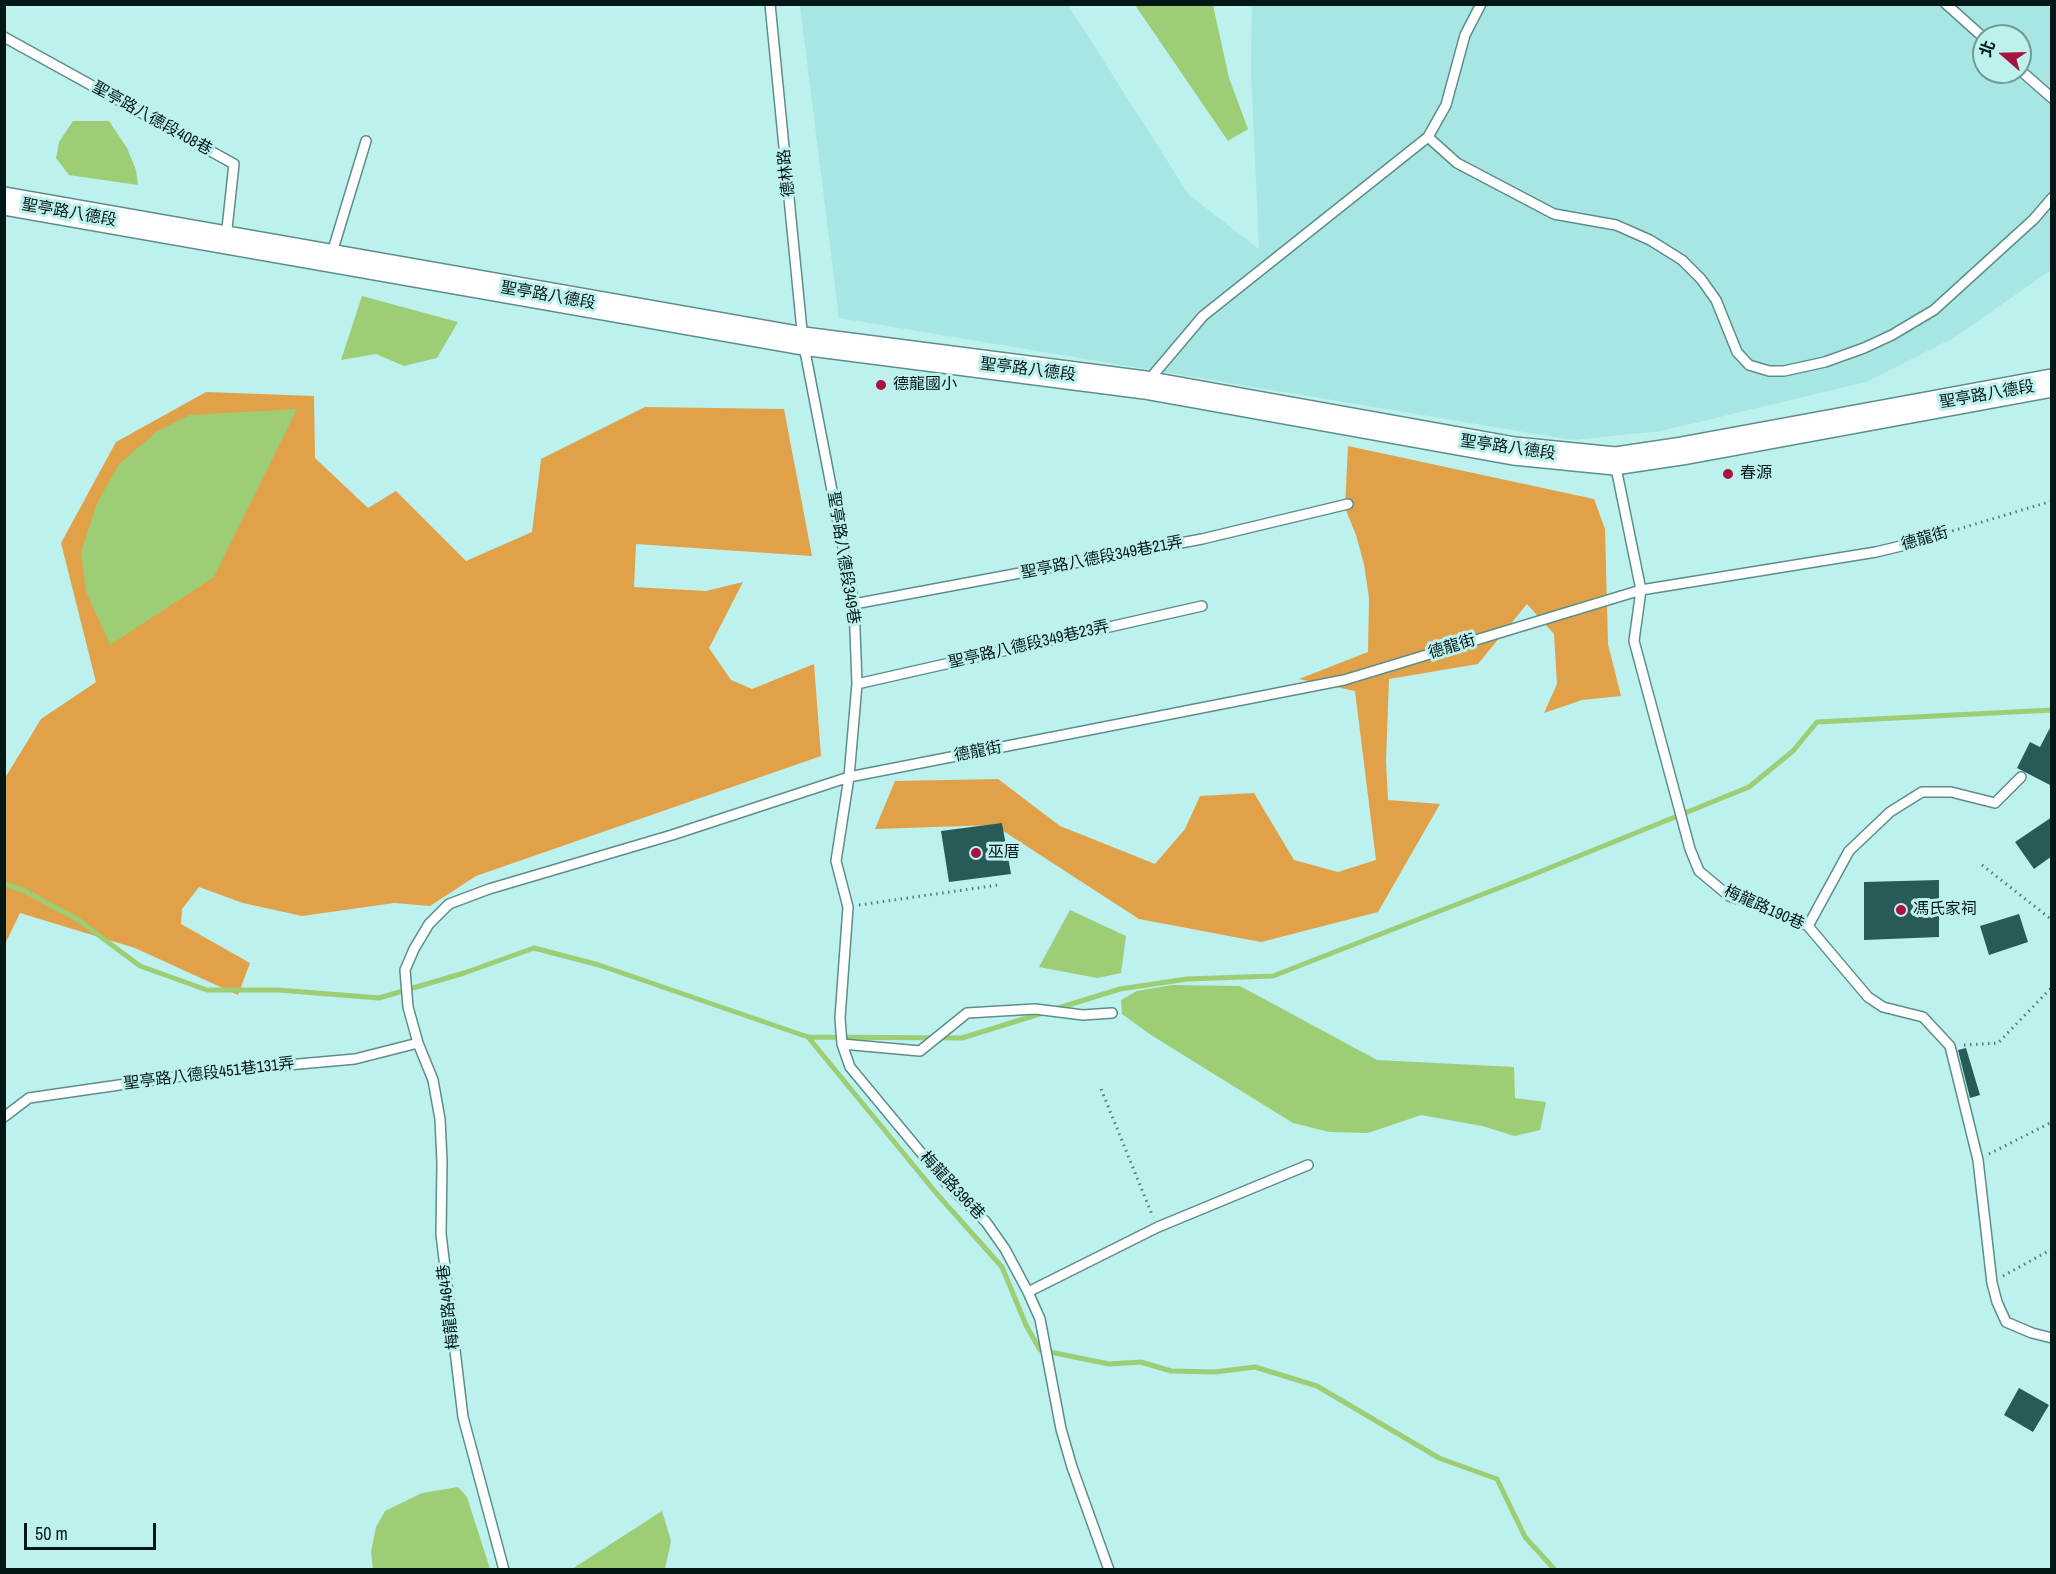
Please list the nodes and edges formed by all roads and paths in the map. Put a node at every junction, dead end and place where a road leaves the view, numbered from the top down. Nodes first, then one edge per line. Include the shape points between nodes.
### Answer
1 (770, 4) edge
2 (1481, 4) edge
3 (1946, 4) edge
4 (1972, 27) edge
5 (4, 37) edge
6 (2032, 80) edge
7 (2052, 98) edge
8 (1428, 137) junction
9 (366, 141) dead end
10 (2052, 198) edge
11 (4, 201) edge
12 (226, 240) junction
13 (330, 258) junction
14 (803, 341) junction
15 (2052, 383) edge
16 (1145, 385) junction
17 (1615, 460) junction
18 (2052, 501) edge
19 (1348, 504) dead end
20 (1901, 546) joint
21 (1641, 590) junction
22 (854, 604) junction
23 (1202, 606) dead end
24 (857, 684) junction
25 (849, 777) junction
26 (2021, 777) dead end
27 (1982, 865) dead end
28 (998, 885) dead end
29 (848, 907) junction
30 (2052, 920) edge
31 (1808, 926) junction
32 (2052, 987) edge
33 (1112, 1012) dead end
34 (418, 1043) junction
35 (842, 1044) junction
36 (1950, 1046) junction
37 (1101, 1089) dead end
38 (4, 1117) edge
39 (2052, 1122) edge
40 (1978, 1160) junction
41 (1308, 1165) dead end
42 (1158, 1227) junction
43 (2052, 1249) edge
44 (1992, 1283) junction
45 (1028, 1292) junction
46 (2052, 1338) edge
47 (504, 1569) edge
48 (1109, 1569) edge

1 - 14 lane, 德林路
2 - 8 lane via 1466,35 1446,105
3 - 4 lane
5 - 12 lane, 聖亭路八德段408巷 via 234,164
6 - 7 lane
8 - 10 lane via 1457,163 1554,214 1616,225 1682,260 1716,300 1737,352 1749,365 1769,371 1825,362 1864,348 1934,310
8 - 16 lane via 1203,316
9 - 13 lane
11 - 12 street, 聖亭路八德段
12 - 13 street, 聖亭路八德段
13 - 14 street, 聖亭路八德段
14 - 16 street, 聖亭路八德段
14 - 22 lane, 聖亭路八德段349巷
15 - 17 street, 聖亭路八德段
16 - 17 street, 聖亭路八德段 via 1514,451
17 - 21 lane, 梅龍路190巷
18 - 20 path, 德龍街
19 - 22 lane, 聖亭路八德段349巷21弄 via 1202,539
20 - 21 lane, 德龍街
21 - 25 lane, 德龍街 via 1344,680
21 - 31 lane, 梅龍路190巷 via 1635,641 1699,871 1729,896
22 - 24 lane, 聖亭路八德段349巷
23 - 24 lane, 聖亭路八德段349巷23弄
24 - 25 lane, 聖亭路八德段349巷
25 - 29 lane, 梅龍路396巷 via 836,861
25 - 34 lane, 德龍街 via 449,904 429,924 405,970 408,1007
26 - 31 lane via 1995,803 1951,792 1922,792 1890,812 1849,851
27 - 30 path
28 - 29 path
29 - 35 lane, 梅龍路396巷 via 840,1018
31 - 36 lane, 梅龍路190巷 via 1868,997 1883,1007 1923,1017
32 - 36 path via 1998,1043
33 - 35 lane via 1083,1015 1035,1009 967,1013 920,1051
34 - 38 lane, 聖亭路八德段451巷131弄 via 355,1059 209,1072 30,1098
34 - 47 lane, 梅龍路464巷 via 433,1080 440,1119 441,1234 463,1417
35 - 45 lane, 梅龍路396巷 via 850,1067 947,1184 986,1222
36 - 40 lane, 梅龍路190巷
37 - 42 path
39 - 40 path
40 - 44 lane, 梅龍路190巷
41 - 42 lane
42 - 45 lane
43 - 44 path
44 - 46 lane, 梅龍路190巷 via 2006,1322
45 - 48 lane, 梅龍路396巷 via 1040,1319 1061,1429

